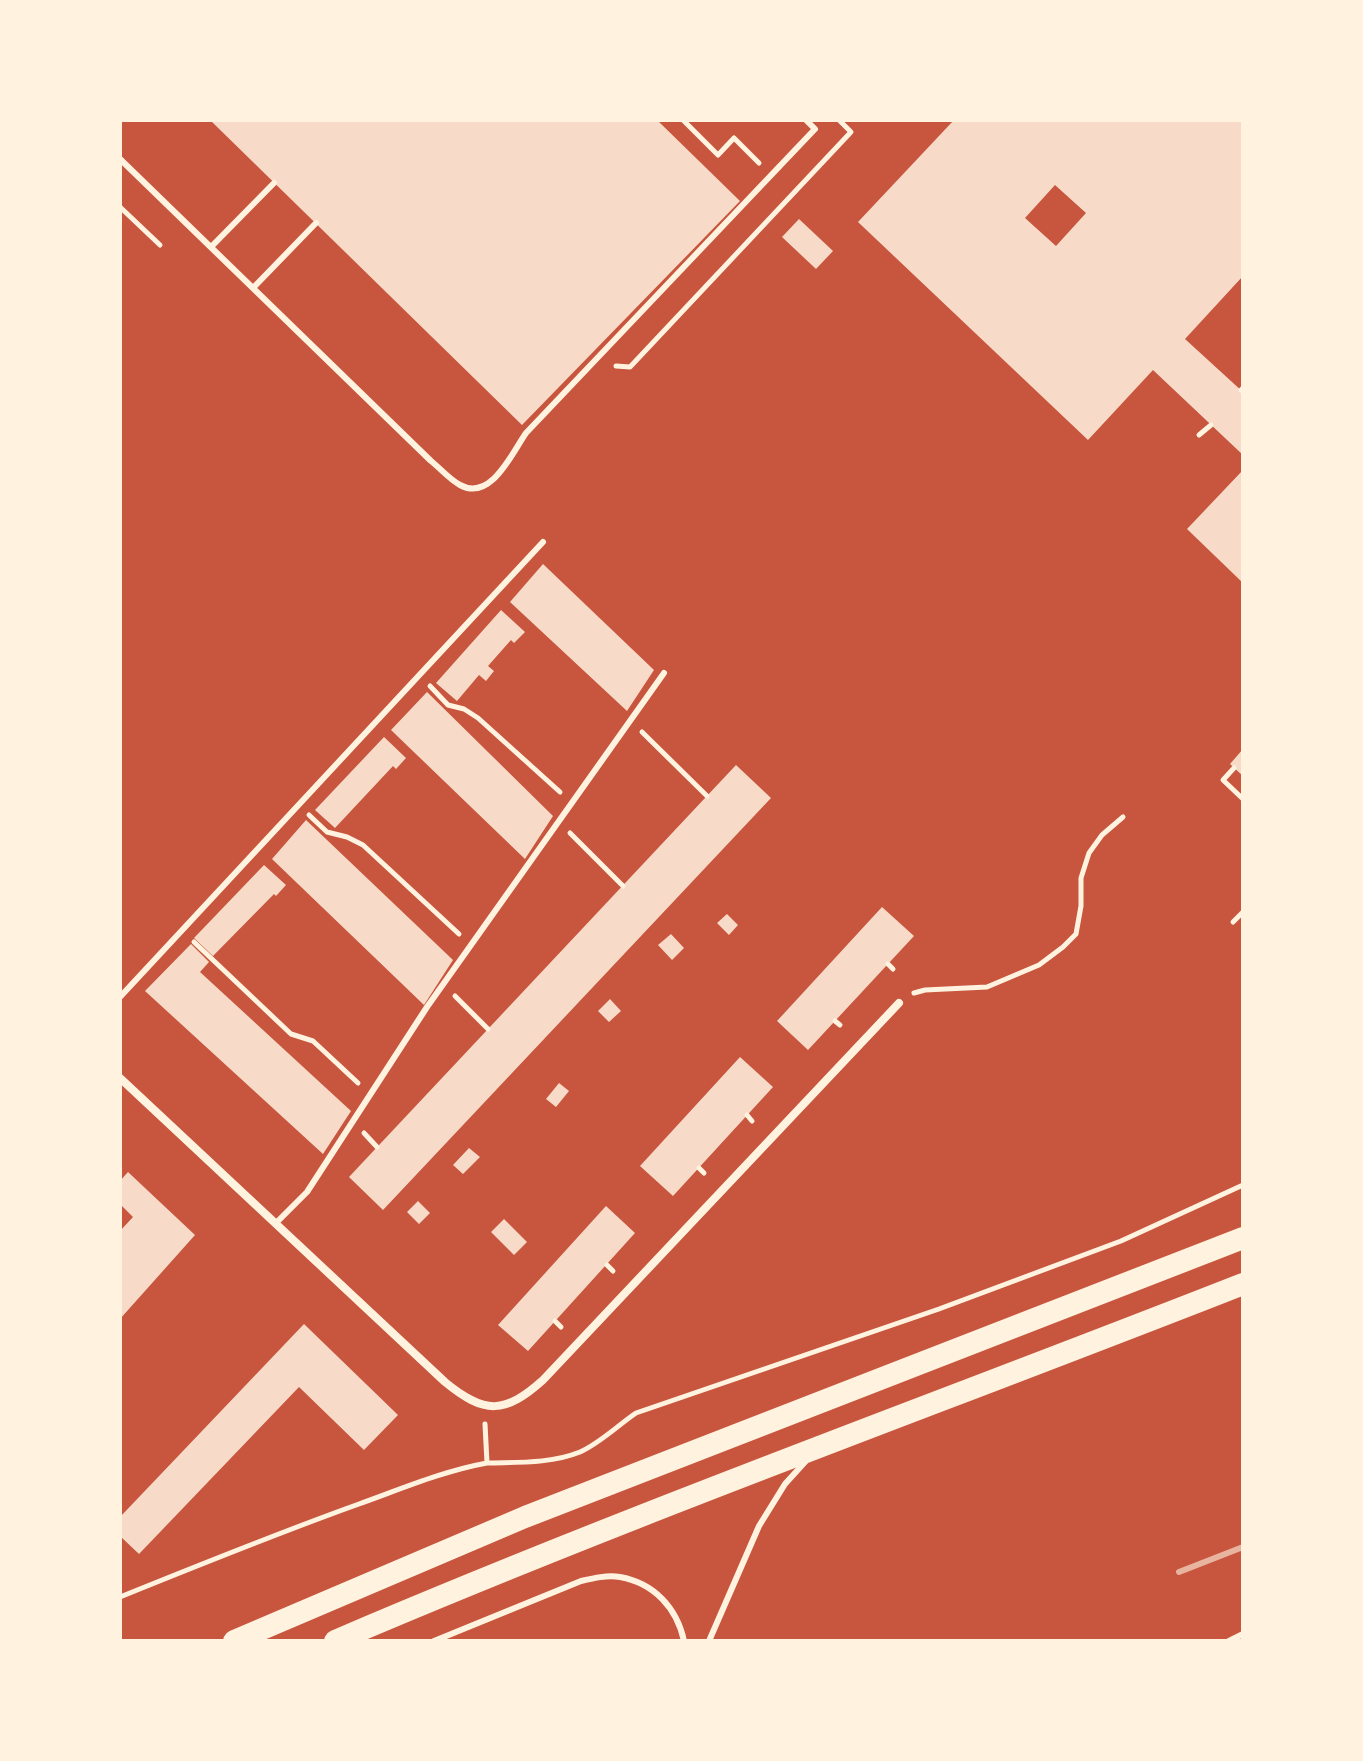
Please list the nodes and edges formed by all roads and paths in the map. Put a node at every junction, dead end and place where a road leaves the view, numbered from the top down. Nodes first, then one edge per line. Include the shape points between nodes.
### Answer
1 (683, 120) edge
2 (806, 120) edge
3 (839, 120) edge
4 (753, 157) dead end
5 (120, 159) edge
6 (274, 183) dead end
7 (120, 207) edge
8 (316, 223) dead end
9 (160, 245) dead end
10 (211, 247) junction
11 (253, 288) junction
12 (591, 362) junction
13 (1211, 425) dead end
14 (1199, 435) dead end
15 (543, 542) dead end
16 (664, 673) dead end
17 (419, 675) junction
18 (630, 721) junction
19 (1234, 768) dead end
20 (707, 796) dead end
21 (1243, 799) edge
22 (572, 803) junction
23 (298, 805) junction
24 (1123, 817) dead end
25 (559, 822) junction
26 (623, 886) dead end
27 (1243, 912) edge
28 (1233, 922) dead end
29 (181, 930) junction
30 (471, 945) junction
31 (443, 984) junction
32 (120, 997) edge
33 (899, 1003) joint
34 (488, 1029) dead end
35 (120, 1078) edge
36 (370, 1094) junction
37 (747, 1115) dead end
38 (752, 1121) dead end
39 (1243, 1185) edge
40 (276, 1223) junction
41 (1243, 1238) edge
42 (607, 1265) dead end
43 (613, 1271) dead end
44 (1243, 1284) edge
45 (555, 1321) dead end
46 (561, 1327) dead end
47 (484, 1407) junction
48 (817, 1448) junction
49 (487, 1463) junction
50 (120, 1597) edge
51 (1243, 1634) edge
52 (343, 1639) edge
53 (234, 1641) edge
54 (434, 1641) edge
55 (684, 1641) edge
56 (709, 1641) edge
57 (1229, 1641) edge

1 - 4 path via 718,155 734,138
2 - 12 lane via 815,129
3 - 12 path via 851,132 630,367
5 - 10 lane
6 - 10 lane
7 - 9 path
8 - 11 lane
10 - 11 lane
11 - 12 lane via 431,461 470,489 493,481 526,433
13 - 14 path
15 - 17 lane
16 - 18 lane
17 - 22 path via 448,705 478,718
17 - 23 lane
18 - 20 path
18 - 22 lane
19 - 21 path via 1223,780
22 - 25 lane
23 - 29 lane
23 - 30 path via 327,832 363,845
24 - 33 path via 1089,853 1076,934 1063,947 1039,965 987,987 925,990
25 - 26 path
25 - 30 lane
27 - 28 path
29 - 32 lane
29 - 36 path via 291,1034 313,1041
30 - 31 lane
31 - 34 path
31 - 36 lane
33 - 47 street via 543,1380 524,1397
35 - 40 street
36 - 40 lane via 307,1192
37 - 38 path
39 - 49 path via 1121,1241 636,1413 580,1452 532,1462
40 - 47 street via 445,1382
41 - 53 highway via 525,1517
42 - 43 path
44 - 48 highway
45 - 46 path
47 - 49 path
48 - 52 highway
48 - 56 lane via 785,1484 759,1526
49 - 50 path via 339,1511
51 - 57 lane
54 - 55 lane via 581,1581 604,1577 633,1581 660,1596 672,1608

